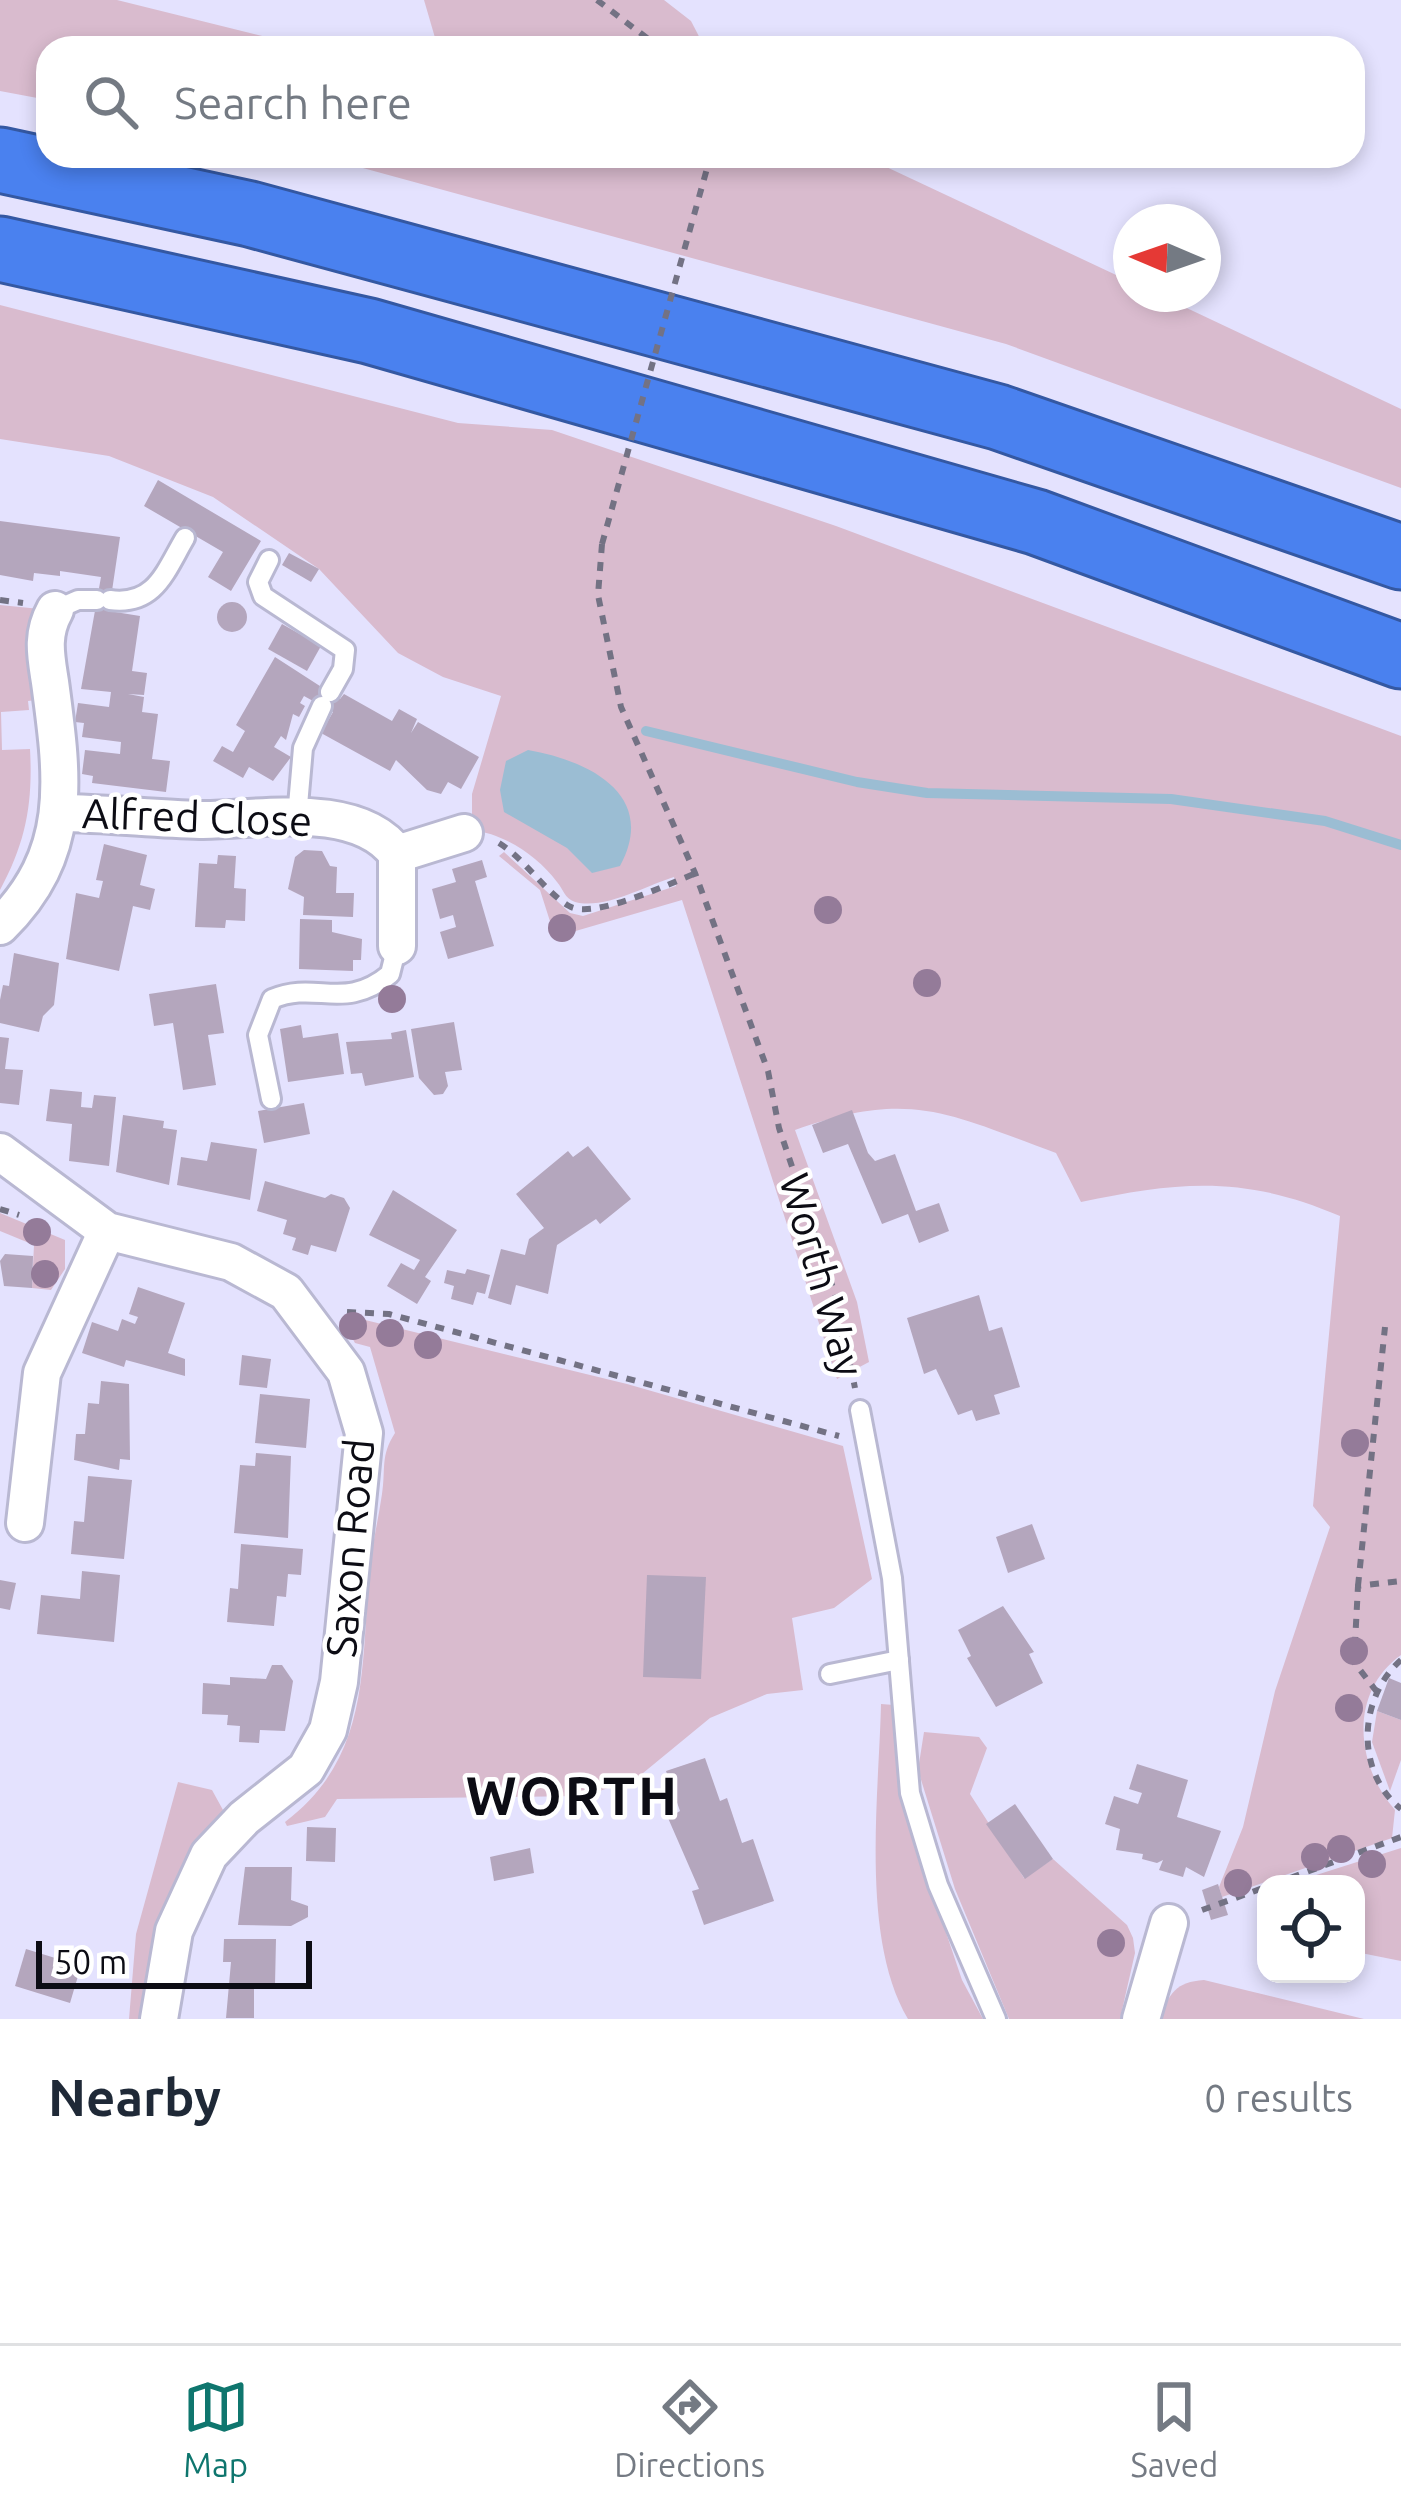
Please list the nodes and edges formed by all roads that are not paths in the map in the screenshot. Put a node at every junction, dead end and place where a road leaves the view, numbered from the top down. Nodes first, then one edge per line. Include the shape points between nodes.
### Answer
1 (0, 160) edge
2 (36, 168) edge
3 (37, 168) edge
4 (0, 249) edge
5 (184, 538) dead end
6 (1401, 557) edge
7 (269, 560) dead end
8 (56, 610) joint
9 (1401, 656) edge
10 (59, 813) junction
11 (296, 818) junction
12 (464, 833) road end
13 (398, 854) junction
14 (0, 926) edge
15 (397, 946) joint
16 (271, 1099) dead end
17 (0, 1152) edge
18 (101, 1242) junction
19 (860, 1409) road end
20 (15, 1464) edge
21 (26, 1523) dead end
22 (899, 1660) junction
23 (830, 1674) dead end
24 (1169, 1923) road end
25 (159, 2019) edge
26 (996, 2019) edge
27 (1141, 2019) edge

1 - 2 highway
3 - 6 highway via 250,214 998,417
4 - 9 highway via 369,331 1036,522
5 - 8 lane via 141,600 78,600
7 - 11 lane via 258,582 263,596 345,650 303,748
8 - 10 street via 45,652
10 - 11 street, Alfred Close
10 - 14 street via 39,880
11 - 13 street, Alfred Close via 360,830
12 - 13 street
13 - 15 street
15 - 16 lane via 389,974 364,992 272,999 258,1035
17 - 18 street, Saxon Road
18 - 20 street via 42,1373
18 - 25 street, Saxon Road via 262,1274 286,1292 346,1372 364,1433 334,1706 306,1769 209,1855 174,1931
19 - 22 lane, Worth Way
20 - 21 street
22 - 23 lane
22 - 26 lane, Worth Way via 910,1793 938,1886
24 - 27 street

